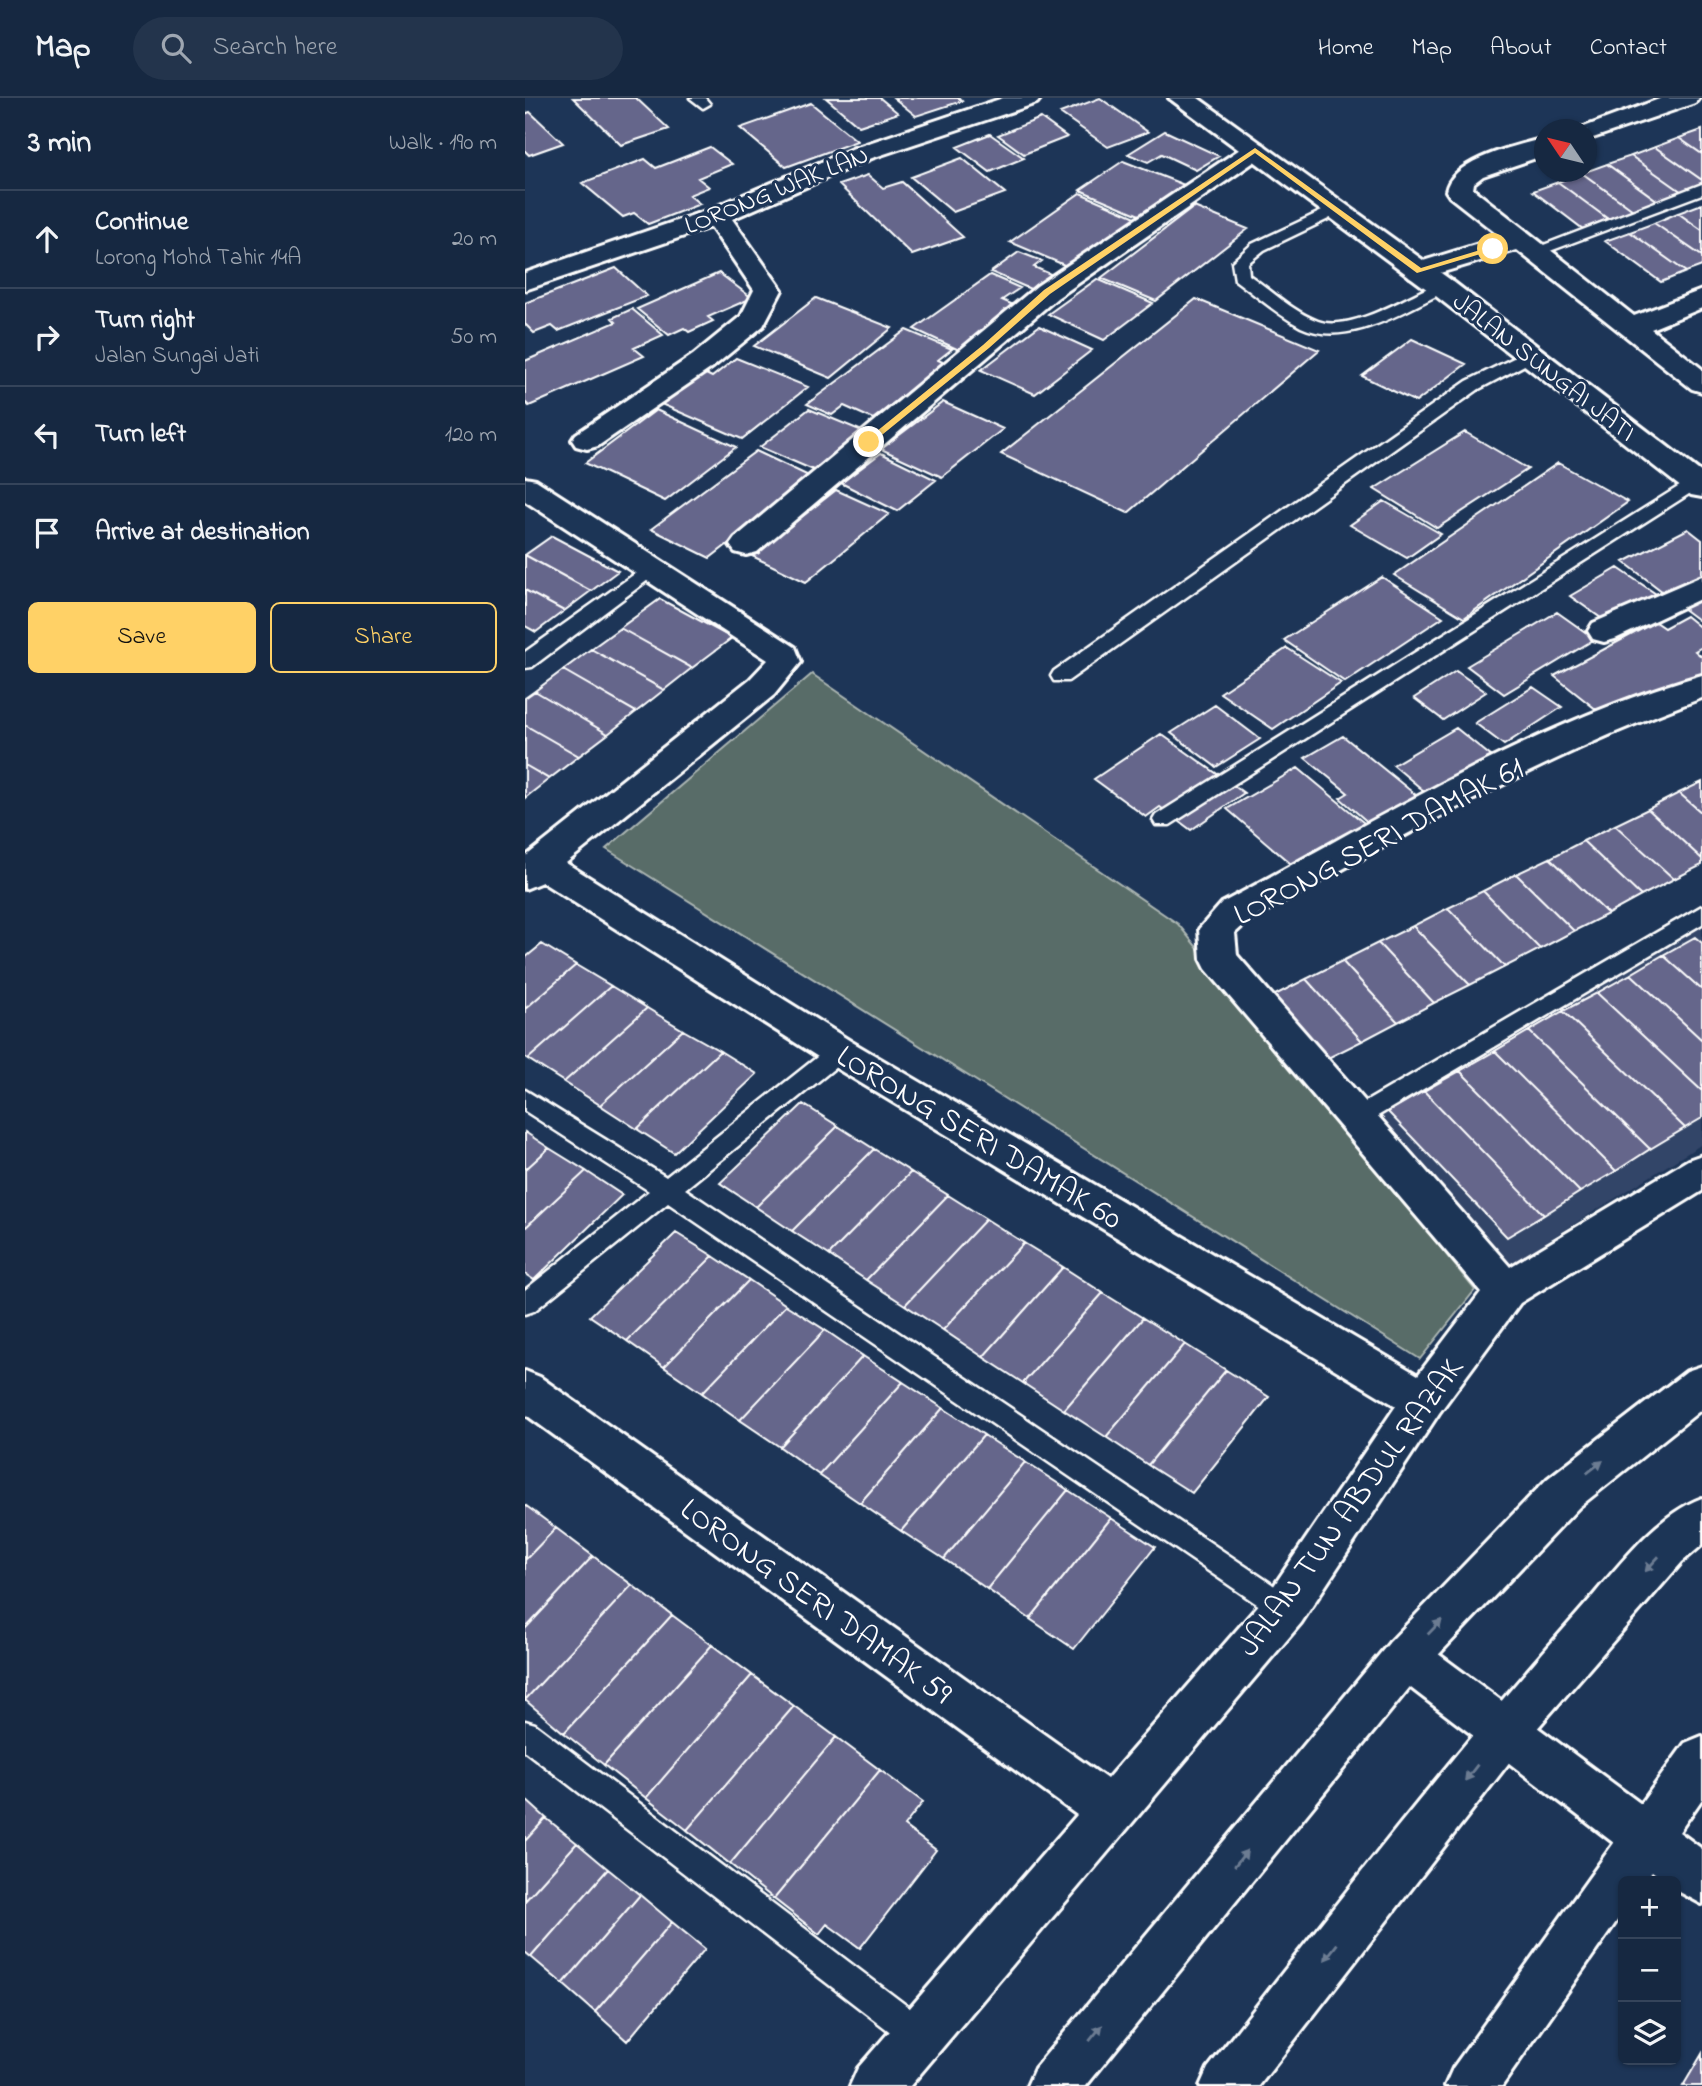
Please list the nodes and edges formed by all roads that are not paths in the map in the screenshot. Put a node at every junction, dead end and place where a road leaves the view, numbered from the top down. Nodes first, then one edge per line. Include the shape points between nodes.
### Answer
1 (1028, 98) edge
2 (1182, 98) edge
3 (1686, 98) edge
4 (1597, 129) edge
5 (1255, 150) junction
6 (1534, 150) edge
7 (1702, 189) edge
8 (1337, 209) junction
9 (717, 216) junction
10 (1528, 246) junction
11 (1431, 279) junction
12 (525, 282) edge
13 (1702, 298) edge
14 (1631, 327) junction
15 (1530, 355) junction
16 (1702, 383) edge
17 (587, 440) dead end
18 (1699, 483) edge
19 (526, 489) edge
20 (746, 545) dead end
21 (653, 568) junction
22 (1702, 586) edge
23 (1604, 631) dead end
24 (525, 662) edge
25 (1061, 676) dead end
26 (1702, 686) edge
27 (1163, 820) dead end
28 (533, 870) edge
29 (1702, 914) edge
30 (839, 1052) junction
31 (525, 1099) edge
32 (1356, 1118) junction
33 (1702, 1171) edge
34 (667, 1190) junction
35 (1505, 1291) junction
36 (525, 1304) edge
37 (1702, 1384) edge
38 (525, 1390) edge
39 (1424, 1400) junction
40 (1702, 1518) edge
41 (1285, 1608) junction
42 (1406, 1657) junction
43 (1504, 1731) junction
44 (525, 1734) edge
45 (1702, 1759) edge
46 (1110, 1810) junction
47 (1647, 1838) junction
48 (1702, 1879) edge
49 (921, 2036) junction
50 (876, 2086) edge
51 (1053, 2086) edge
52 (1226, 2086) edge
53 (1471, 2086) edge

1 - 9 street, LORONG WAK LAN via 863,153
2 - 5 street, JALAN SUNGAI JATI
3 - 4 street
5 - 8 street, JALAN SUNGAI JATI
5 - 20 street via 1047,292
6 - 10 street via 1474,170 1461,180 1459,191
7 - 10 lane
8 - 11 street, JALAN SUNGAI JATI
8 - 11 lane via 1258,247 1240,262 1241,276 1310,325 1331,331 1356,325
9 - 12 street, LORONG WAK LAN
9 - 17 street via 768,290 753,320 703,361
10 - 11 street via 1481,252
10 - 14 street
11 - 15 street, JALAN SUNGAI JATI
13 - 14 street
14 - 16 street
15 - 18 street, JALAN SUNGAI JATI
15 - 25 lane via 1473,385
18 - 27 lane
19 - 21 street
21 - 24 lane
21 - 28 street via 783,655 785,662 762,687
22 - 23 street
26 - 32 street, LORONG SERI DAMAK 61 via 1597,727 1469,787 1235,912 1217,929 1219,959
28 - 30 street, LORONG SERI DAMAK 60
29 - 32 lane
30 - 34 lane
30 - 39 street, LORONG SERI DAMAK 60
31 - 34 lane
32 - 35 street, LORONG SERI DAMAK 61
33 - 35 street, JALAN TUN ABDUL RAZAK
34 - 36 lane
34 - 41 lane
35 - 39 street, JALAN TUN ABDUL RAZAK
42 -> 37 street via 1563,1493
38 - 46 street, LORONG SERI DAMAK 59
39 - 41 street, JALAN TUN ABDUL RAZAK
40 -> 43 street via 1666,1548
41 - 46 street, JALAN TUN ABDUL RAZAK
42 - 43 street
51 -> 42 street
43 - 47 street
43 -> 52 street
44 - 49 lane
45 - 47 street
46 - 49 street, JALAN TUN ABDUL RAZAK
47 - 48 street
47 - 53 street
49 - 50 street, JALAN TUN ABDUL RAZAK

